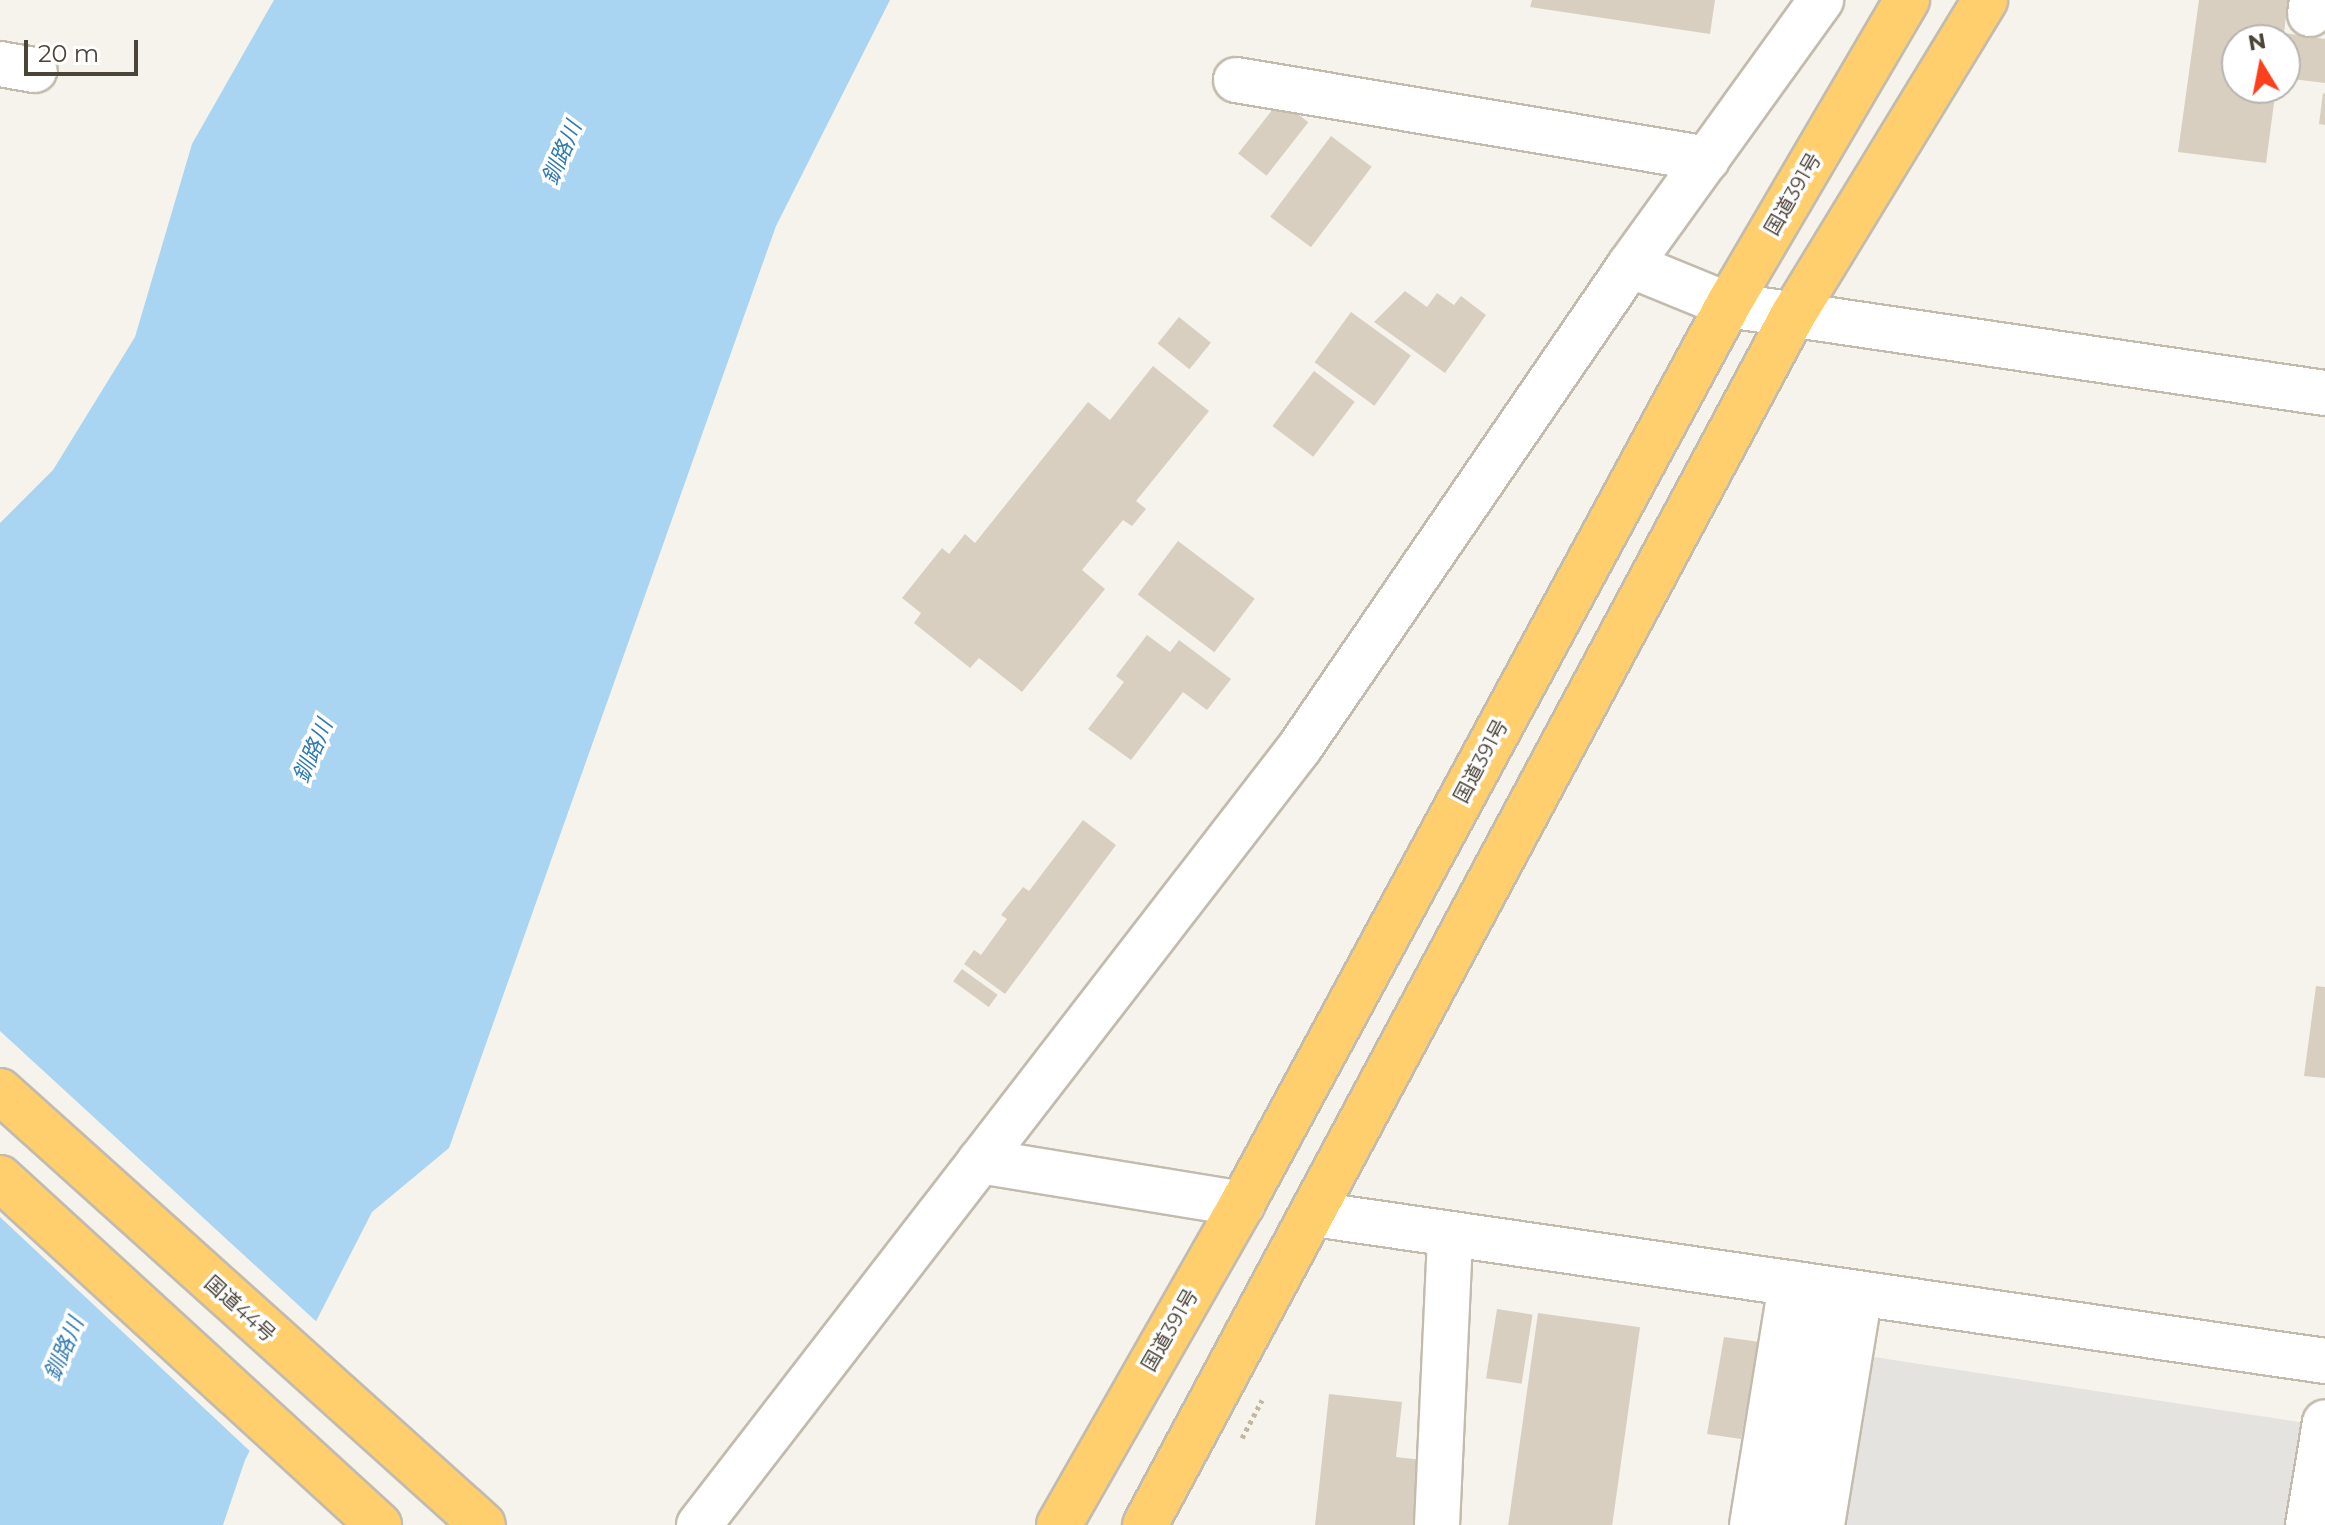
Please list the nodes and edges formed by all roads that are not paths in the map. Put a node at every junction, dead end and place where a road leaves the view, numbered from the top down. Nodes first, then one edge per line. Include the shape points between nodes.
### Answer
1 (1821, 0) edge
2 (1907, 0) edge
3 (1985, 0) edge
4 (1236, 80) dead end
5 (1707, 159) junction
6 (1630, 265) junction
7 (1728, 305) junction
8 (1793, 315) junction
9 (2325, 393) edge
10 (0, 1091) edge
11 (980, 1161) junction
12 (0, 1178) edge
13 (1242, 1204) junction
14 (1314, 1214) junction
15 (1450, 1234) junction
16 (1825, 1288) junction
17 (2325, 1361) edge
18 (2325, 1422) edge
19 (379, 1525) edge
20 (483, 1525) edge
21 (699, 1525) edge
22 (1059, 1525) edge
23 (1145, 1525) edge
24 (1437, 1525) edge
25 (1752, 1525) edge
26 (1790, 1525) edge
27 (1822, 1525) edge
28 (2308, 1525) edge

1 - 5 street
2 - 7 highway, 国道391号
3 - 8 highway
4 - 5 street
5 - 6 street
6 - 7 street
6 - 11 street via 1300,747
7 - 8 street
7 - 13 highway, 国道391号
8 - 9 street
8 - 14 highway
10 - 20 highway, 国道44号
11 - 13 street
11 - 21 street
12 - 19 highway
13 - 22 highway, 国道391号
14 - 15 street
14 - 23 highway
15 - 16 street
15 - 24 street
16 - 17 street
16 - 25 street
16 - 26 street
16 - 27 street
18 - 28 street

